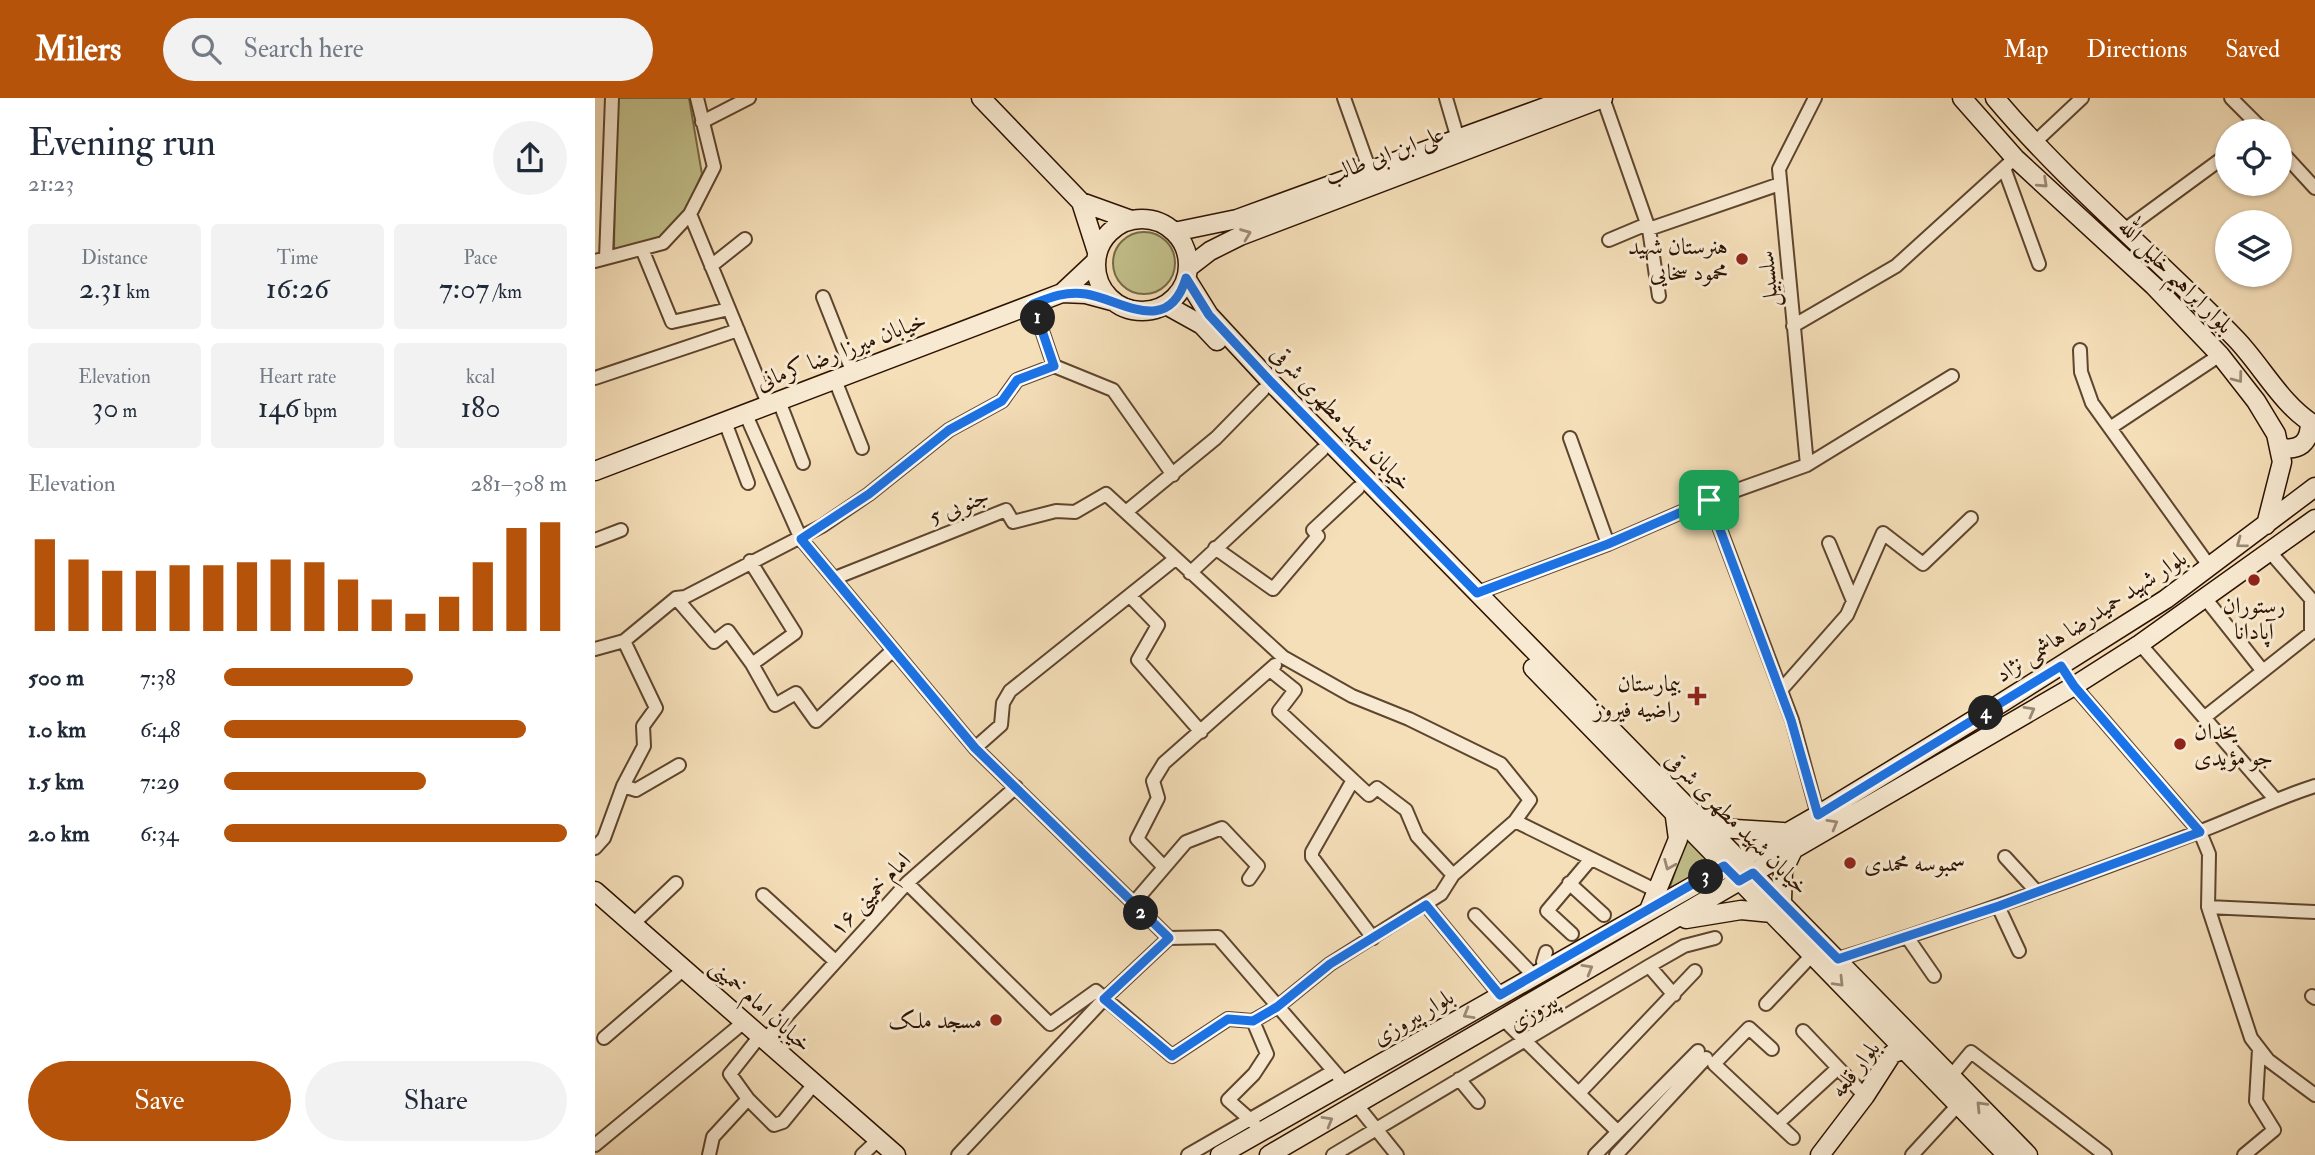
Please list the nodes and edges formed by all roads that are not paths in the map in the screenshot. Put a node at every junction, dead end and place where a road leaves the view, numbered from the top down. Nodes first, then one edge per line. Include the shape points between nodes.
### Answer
1 (612, 98) edge
2 (697, 98) edge
3 (749, 98) edge
4 (981, 98) edge
5 (1345, 98) edge
6 (1445, 98) edge
7 (1570, 98) edge
8 (1603, 98) edge
9 (1815, 98) edge
10 (1962, 98) edge
11 (1994, 98) edge
12 (2082, 98) edge
13 (2231, 98) edge
14 (1551, 101) edge
15 (2251, 119) edge
16 (702, 122) junction
17 (1458, 139) junction
18 (2033, 144) junction
19 (2292, 162) edge
20 (2010, 163) junction
21 (2215, 164) edge
22 (1370, 171) junction
23 (1780, 184) junction
24 (2315, 188) edge
25 (1081, 202) junction
26 (689, 214) junction
27 (1131, 220) junction
28 (1648, 227) junction
29 (2123, 231) junction
30 (1174, 232) junction
31 (745, 239) dead end
32 (1609, 240) dead end
33 (642, 249) junction
34 (1096, 257) junction
35 (601, 260) edge
36 (2039, 264) dead end
37 (711, 266) junction
38 (1187, 273) junction
39 (1062, 293) junction
40 (824, 296) dead end
41 (1659, 296) dead end
42 (1112, 301) junction
43 (1033, 304) junction
44 (1166, 305) junction
45 (729, 309) junction
46 (1793, 326) junction
47 (738, 330) junction
48 (2080, 350) dead end
49 (2220, 355) junction
50 (1054, 366) junction
51 (853, 373) junction
52 (1952, 376) dead end
53 (595, 379) edge
54 (835, 380) junction
55 (1263, 390) junction
56 (774, 404) junction
57 (746, 415) junction
58 (725, 422) junction
59 (2313, 424) edge
60 (2110, 428) junction
61 (1570, 438) dead end
62 (2279, 447) junction
63 (862, 448) dead end
64 (1322, 450) junction
65 (803, 463) dead end
66 (1807, 465) junction
67 (595, 471) edge
68 (1173, 475) junction
69 (748, 483) dead end
70 (2315, 487) edge
71 (1358, 488) junction
72 (1709, 500) junction
73 (1126, 512) junction
74 (1971, 518) dead end
75 (2315, 519) edge
76 (2266, 525) junction
77 (621, 530) dead end
78 (801, 539) junction
79 (595, 540) edge
80 (1829, 543) dead end
81 (1608, 544) junction
82 (1215, 548) junction
83 (2270, 552) junction
84 (1175, 559) junction
85 (750, 561) junction
86 (2210, 567) junction
87 (1190, 573) junction
88 (835, 578) junction
89 (1477, 593) junction
90 (1130, 596) junction
91 (676, 598) junction
92 (2205, 598) junction
93 (1853, 601) junction
94 (624, 641) junction
95 (2140, 644) junction
96 (595, 649) edge
97 (892, 651) junction
98 (1283, 657) junction
99 (753, 664) junction
100 (2061, 666) junction
101 (1269, 670) junction
102 (2262, 670) junction
103 (2074, 686) junction
104 (1781, 690) junction
105 (2205, 717) junction
106 (1201, 732) junction
107 (975, 748) junction
108 (679, 765) dead end
109 (1353, 780) junction
110 (623, 786) junction
111 (2315, 786) edge
112 (1016, 787) junction
113 (2275, 799) junction
114 (1681, 813) junction
115 (1818, 815) junction
116 (1518, 817) junction
117 (2200, 832) junction
118 (1790, 840) junction
119 (595, 848) edge
120 (2005, 857) dead end
121 (1590, 860) junction
122 (1732, 862) junction
123 (1163, 866) junction
124 (1453, 875) junction
125 (1747, 877) junction
126 (1249, 879) dead end
127 (907, 883) junction
128 (1569, 883) junction
129 (676, 884) dead end
130 (595, 891) edge
131 (1657, 891) junction
132 (2037, 892) junction
133 (763, 895) dead end
134 (1132, 905) junction
135 (1426, 905) junction
136 (1999, 906) junction
137 (1777, 907) junction
138 (2208, 907) junction
139 (1646, 912) junction
140 (2315, 912) edge
141 (1475, 915) dead end
142 (1604, 915) dead end
143 (633, 924) junction
144 (1660, 928) junction
145 (1572, 934) dead end
146 (1373, 937) junction
147 (1907, 937) junction
148 (1169, 938) junction
149 (1715, 938) dead end
150 (2019, 951) dead end
151 (1812, 955) junction
152 (1838, 959) junction
153 (835, 961) junction
154 (1542, 965) junction
155 (1649, 966) junction
156 (684, 969) junction
157 (1695, 971) dead end
158 (1934, 976) dead end
159 (1500, 995) junction
160 (1674, 995) junction
161 (1104, 999) junction
162 (1766, 1004) dead end
163 (1277, 1007) junction
164 (1503, 1019) junction
165 (1253, 1021) junction
166 (744, 1022) junction
167 (1803, 1031) dead end
168 (604, 1038) dead end
169 (762, 1038) junction
170 (1525, 1041) junction
171 (1772, 1049) dead end
172 (1904, 1049) junction
173 (2259, 1049) junction
174 (1706, 1058) junction
175 (1838, 1068) junction
176 (1951, 1076) junction
177 (1339, 1078) junction
178 (1459, 1079) junction
179 (814, 1084) junction
180 (1579, 1093) junction
181 (2315, 1095) edge
182 (1865, 1096) junction
183 (747, 1099) junction
184 (1478, 1102) dead end
185 (1356, 1104) junction
186 (1958, 1105) junction
187 (1778, 1123) junction
188 (1256, 1125) junction
189 (1375, 1129) junction
190 (1618, 1131) junction
191 (1793, 1138) dead end
192 (878, 1140) junction
193 (595, 1145) edge
194 (710, 1154) edge
195 (862, 1155) edge
196 (896, 1155) edge
197 (958, 1155) edge
198 (1188, 1155) edge
199 (1220, 1155) edge
200 (1269, 1155) edge
201 (1333, 1155) edge
202 (1397, 1155) edge
203 (1595, 1155) edge
204 (1616, 1155) edge
205 (1820, 1155) edge
206 (1833, 1155) edge
207 (1912, 1155) edge
208 (2007, 1155) edge
209 (2028, 1155) edge
210 (2105, 1155) edge
211 (2244, 1155) edge

1 - 35 street
2 - 16 street
3 - 16 street
4 - 25 main road
5 - 22 street
6 - 17 street
7 - 14 main road, علی ابن ابی طالب
8 - 28 street
38 -> 8 main road, علی ابن ابی طالب via 1232,240
9 - 23 street, سلسبیل via 1779,169
10 - 20 main road, بلوار ابراهیم خلیل الله
11 - 18 main road, بلوار ابراهیم خلیل الله
12 - 18 street
13 - 15 street
14 - 17 main road, علی ابن ابی طالب
16 - 26 street via 715,167
17 - 22 main road, علی ابن ابی طالب
18 - 29 main road, بلوار ابراهیم خلیل الله
19 - 24 street
20 - 36 street
20 - 46 street via 1896,267
20 -> 49 main road, بلوار ابراهیم خلیل الله via 2154,286
21 - 29 street
22 - 30 main road, علی ابن ابی طالب via 1237,219
23 - 28 street
23 - 46 street, سلسبیل
25 - 27 main road
25 - 34 main road
26 - 33 street via 663,243
26 - 37 street
27 - 30 main road via 1158,222
27 - 34 main road via 1114,228
28 - 32 street
28 - 41 street
29 - 59 main road, بلوار ابراهیم خلیل الله via 2237,340 2301,416
30 - 38 main road via 1187,255
31 - 37 street
33 - 35 street
33 - 45 street via 672,322
34 - 39 main road, خیابان میرزا رضا کرمانی
34 - 42 main road via 1099,284
37 - 45 street
38 - 44 main road via 1179,293
38 - 89 main road, خیابان شهید مطهری شرقی via 1209,315 1235,344
39 - 42 main road
39 - 43 main road, خیابان میرزا رضا کرمانی
40 - 51 street
42 - 44 main road via 1135,311
43 - 50 street
43 - 51 main road, خیابان میرزا رضا کرمانی
44 - 55 main road, خیابان شهید مطهری شرقی via 1202,325
45 - 47 street
46 - 66 street, سلسبیل
47 - 53 street
47 - 56 street
48 - 60 street via 2081,372 2092,403
49 - 60 street
49 -> 62 main road, بلوار ابراهیم خلیل الله via 2256,401
50 - 68 street via 1113,390
50 - 78 street via 1017,380 1002,401 967,418 869,494
51 - 54 main road, خیابان میرزا رضا کرمانی
52 - 66 street
54 - 56 main road, خیابان میرزا رضا کرمانی
54 - 63 street
55 - 64 main road, خیابان شهید مطهری شرقی
55 - 68 street
56 - 57 main road, خیابان میرزا رضا کرمانی
56 - 65 street
57 - 58 main road, خیابان میرزا رضا کرمانی
57 - 78 street
58 - 67 main road, خیابان میرزا رضا کرمانی
58 - 69 street
59 - 62 main road via 2303,445 2291,450
60 - 86 street
61 - 81 street
62 - 76 main road, بلوار ابراهیم خلیل الله via 2282,462
64 - 71 main road, خیابان شهید مطهری شرقی
64 - 82 street
66 - 72 street
68 - 73 street
70 - 76 main road, بلوار شهید حمیدرضا هاشمی نژاد
71 - 82 street via 1313,530 1318,536 1273,589
71 - 114 main road, خیابان شهید مطهری شرقی
72 - 81 street
72 - 104 street
73 - 84 street
73 - 88 street, جنوبی 5 via 1106,494 1075,512 1013,522 1006,510
74 - 93 street via 1921,564 1883,533
75 - 83 main road, بلوار شهید حمیدرضا هاشمی نژاد
76 -> 86 main road, بلوار شهید حمیدرضا هاشمی نژاد
77 - 79 street
78 - 85 street
78 - 88 street
80 - 93 street
81 - 89 street
82 - 87 street
83 - 92 main road, بلوار شهید حمیدرضا هاشمی نژاد
83 - 102 street via 2311,599 2311,632
84 - 87 street
84 - 90 street
85 - 91 street
85 - 99 street via 795,633
86 - 100 main road, بلوار شهید حمیدرضا هاشمی نژاد
87 - 98 street
88 - 97 street
89 - 114 main road, خیابان شهید مطهری شرقی
90 - 106 street via 1158,625 1138,660
90 - 107 street via 1010,691 1003,703 1001,725
91 - 94 street
91 - 99 street via 714,642 728,631
92 - 95 main road, بلوار شهید حمیدرضا هاشمی نژاد
92 - 102 street
93 - 104 street via 1847,615
94 - 96 street
94 - 110 street via 656,708 643,726 644,746
95 - 103 main road, بلوار شهید حمیدرضا هاشمی نژاد
95 - 105 street
97 - 99 street via 816,721 796,693 775,705
97 - 107 street
98 - 101 street
98 - 116 street via 1352,696 1501,764 1530,800
100 - 103 main road
100 - 115 main road, بلوار شهید حمیدرضا هاشمی نژاد
101 - 106 street
101 - 109 street via 1295,690 1279,711
102 - 105 street
103 - 117 street
118 -> 103 main road, بلوار شهید حمیدرضا هاشمی نژاد
104 - 115 street
105 - 113 street
106 - 123 street via 1164,763 1153,781 1158,798 1137,839
107 - 112 street
108 - 110 street via 636,790
109 - 124 street via 1369,795 1377,788 1406,810 1417,836
109 - 146 street via 1312,857
110 - 119 street via 604,838
111 - 113 street
112 - 127 street, امام خمینی ۱۶
112 - 134 street
113 - 117 street
114 - 118 main road via 1719,828
114 - 122 main road, خیابان شهید مطهری شرقی
114 -> 131 main road via 1678,839
115 - 118 main road, بلوار شهید حمیدرضا هاشمی نژاد
116 - 121 street
116 - 124 street
117 - 132 street
117 - 138 street via 2209,854
118 - 122 main road, بلوار شهید حمیدرضا هاشمی نژاد
118 - 125 main road, بلوار شهید حمیدرضا هاشمی نژاد
118 - 137 main road
120 - 132 street
121 - 128 street
121 - 131 street
122 - 125 main road, خیابان شهید مطهری شرقی
122 - 139 main road, بلوار پیروزی
123 - 126 street via 1186,842 1222,828 1258,866
123 - 134 street
124 - 135 street via 1441,894
125 - 137 main road, خیابان شهید مطهری شرقی
125 - 144 main road, بلوار پیروزی
127 - 153 street, امام خمینی ۱۶
127 - 161 street via 1050,1024 1096,991
128 - 142 street
128 - 145 street via 1547,911
129 - 143 street
130 - 143 main road, خیابان امام خمینی
131 - 139 main road
132 - 136 street
133 - 153 street
134 - 148 street
135 - 146 street
135 - 159 street
136 - 147 street
136 - 150 street
137 - 144 main road via 1729,912
137 - 151 main road, خیابان شهید مطهری شرقی
137 - 152 main road, خیابان شهید مطهری شرقی
138 - 140 street
138 - 173 street via 2251,1038
139 - 144 main road
139 - 154 main road, بلوار پیروزی
141 - 154 street
143 - 156 main road, خیابان امام خمینی
164 -> 144 main road, بلوار پیروزی
146 - 163 street via 1330,964
147 - 152 street
147 - 158 street
148 - 161 street
148 - 163 street via 1217,937
149 - 155 street, پیروزی via 1684,946
151 - 162 street
151 -> 172 main road, خیابان شهید مطهری شرقی
152 - 176 main road, خیابان شهید مطهری شرقی
153 - 169 street, امام خمینی ۱۶
154 - 159 main road, بلوار پیروزی
155 - 160 street
155 - 170 street, پیروزی
156 - 166 main road, خیابان امام خمینی
156 - 168 street
157 - 160 street
159 -> 177 main road, بلوار پیروزی
160 - 180 street
161 - 165 street via 1172,1056 1228,1019
161 - 197 street
163 - 165 street
163 - 177 street
164 - 170 street
164 - 185 main road, بلوار پیروزی
165 - 188 street via 1267,1054 1228,1100
166 - 169 main road, خیابان امام خمینی
166 - 193 street
167 - 175 street
169 - 179 main road, خیابان امام خمینی
169 - 183 street, امام خمینی ۱۶ via 730,1074
170 - 178 street, پیروزی
170 - 180 street
171 - 174 street via 1749,1028
172 - 182 main road, بلوار قلعه via 1892,1054
172 - 186 main road, خیابان شهید مطهری شرقی
172 - 206 main road, بلوار قلعه via 1900,1062
173 - 181 street
173 - 211 street via 2256,1101 2273,1130
174 - 187 street
174 - 190 street
174 - 204 street
175 - 182 street
175 - 187 street
209 -> 176 main road, خیابان شهید مطهری شرقی
176 - 210 street via 1971,1052
177 - 188 main road, بلوار پیروزی
178 - 184 street
178 - 189 street, پیروزی
179 - 183 street via 779,1126
179 - 192 main road, خیابان امام خمینی
180 - 190 street
182 - 205 main road, بلوار قلعه
183 - 194 street via 713,1137
185 - 189 street
200 -> 185 main road, بلوار پیروزی
186 - 207 street
186 - 208 main road, خیابان شهید مطهری شرقی
187 - 191 street
188 - 198 street
188 - 199 main road, بلوار پیروزی
189 - 201 street, پیروزی
189 - 202 street
190 - 203 street
192 - 195 street
192 - 196 main road, خیابان امام خمینی

